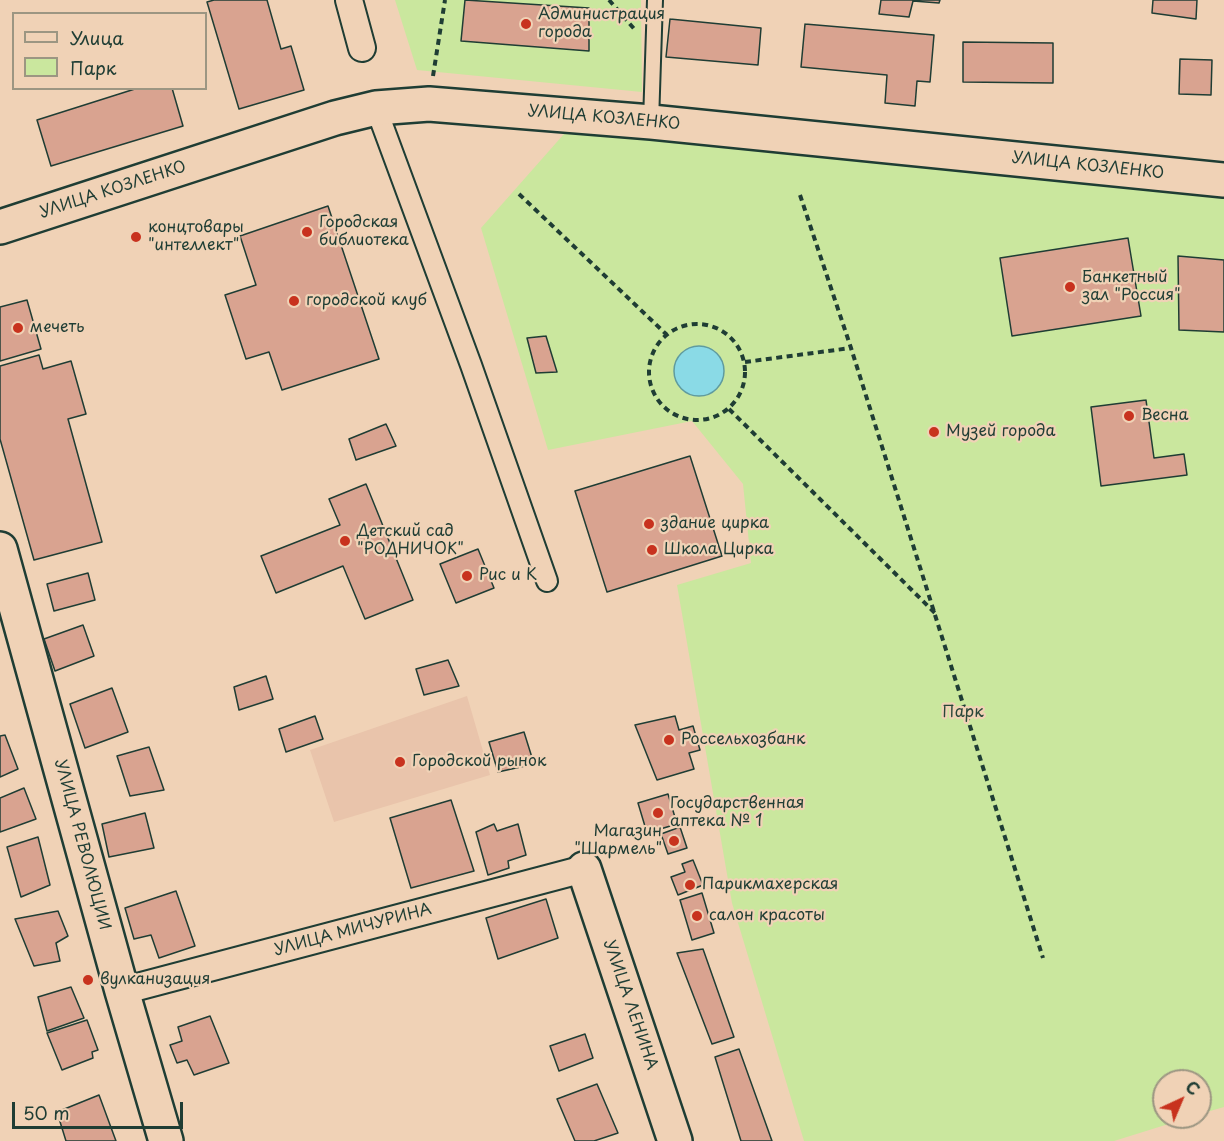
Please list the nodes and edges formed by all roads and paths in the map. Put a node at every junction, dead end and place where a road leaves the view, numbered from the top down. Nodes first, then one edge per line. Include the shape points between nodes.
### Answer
1 (349, 0) edge
2 (445, 0) edge
3 (609, 0) edge
4 (655, 0) edge
5 (362, 48) dead end
6 (654, 55) junction
7 (429, 104) junction
8 (376, 108) junction
9 (651, 122) junction
10 (1224, 180) edge
11 (519, 194) dead end
12 (800, 195) dead end
13 (0, 227) edge
14 (666, 334) junction
15 (852, 348) junction
16 (745, 362) junction
17 (729, 409) junction
18 (0, 549) edge
19 (547, 581) dead end
20 (936, 614) junction
21 (584, 869) joint
22 (1043, 958) dead end
23 (122, 991) junction
24 (166, 1141) edge
25 (675, 1141) edge

1 - 5 street
2 - 7 path
3 - 6 path
4 - 6 lane
6 - 9 lane
7 - 8 street, УЛИЦА КОЗЛЕНКО
7 - 9 street, УЛИЦА КОЗЛЕНКО
8 - 13 street, УЛИЦА КОЗЛЕНКО via 335,117
8 - 19 street
9 - 10 street, УЛИЦА КОЗЛЕНКО
11 - 14 path
12 - 15 path
14 - 16 path via 689,324 715,327 738,346
14 - 17 path via 648,365 658,402 670,413 692,421 705,420
15 - 16 path
15 - 20 path
16 - 17 path via 740,396
17 - 20 path
18 - 23 street, УЛИЦА РЕВОЛЮЦИИ
20 - 22 path
21 - 23 street, УЛИЦА МИЧУРИНА
21 - 25 street, УЛИЦА ЛЕНИНА
23 - 24 street, УЛИЦА РЕВОЛЮЦИИ

